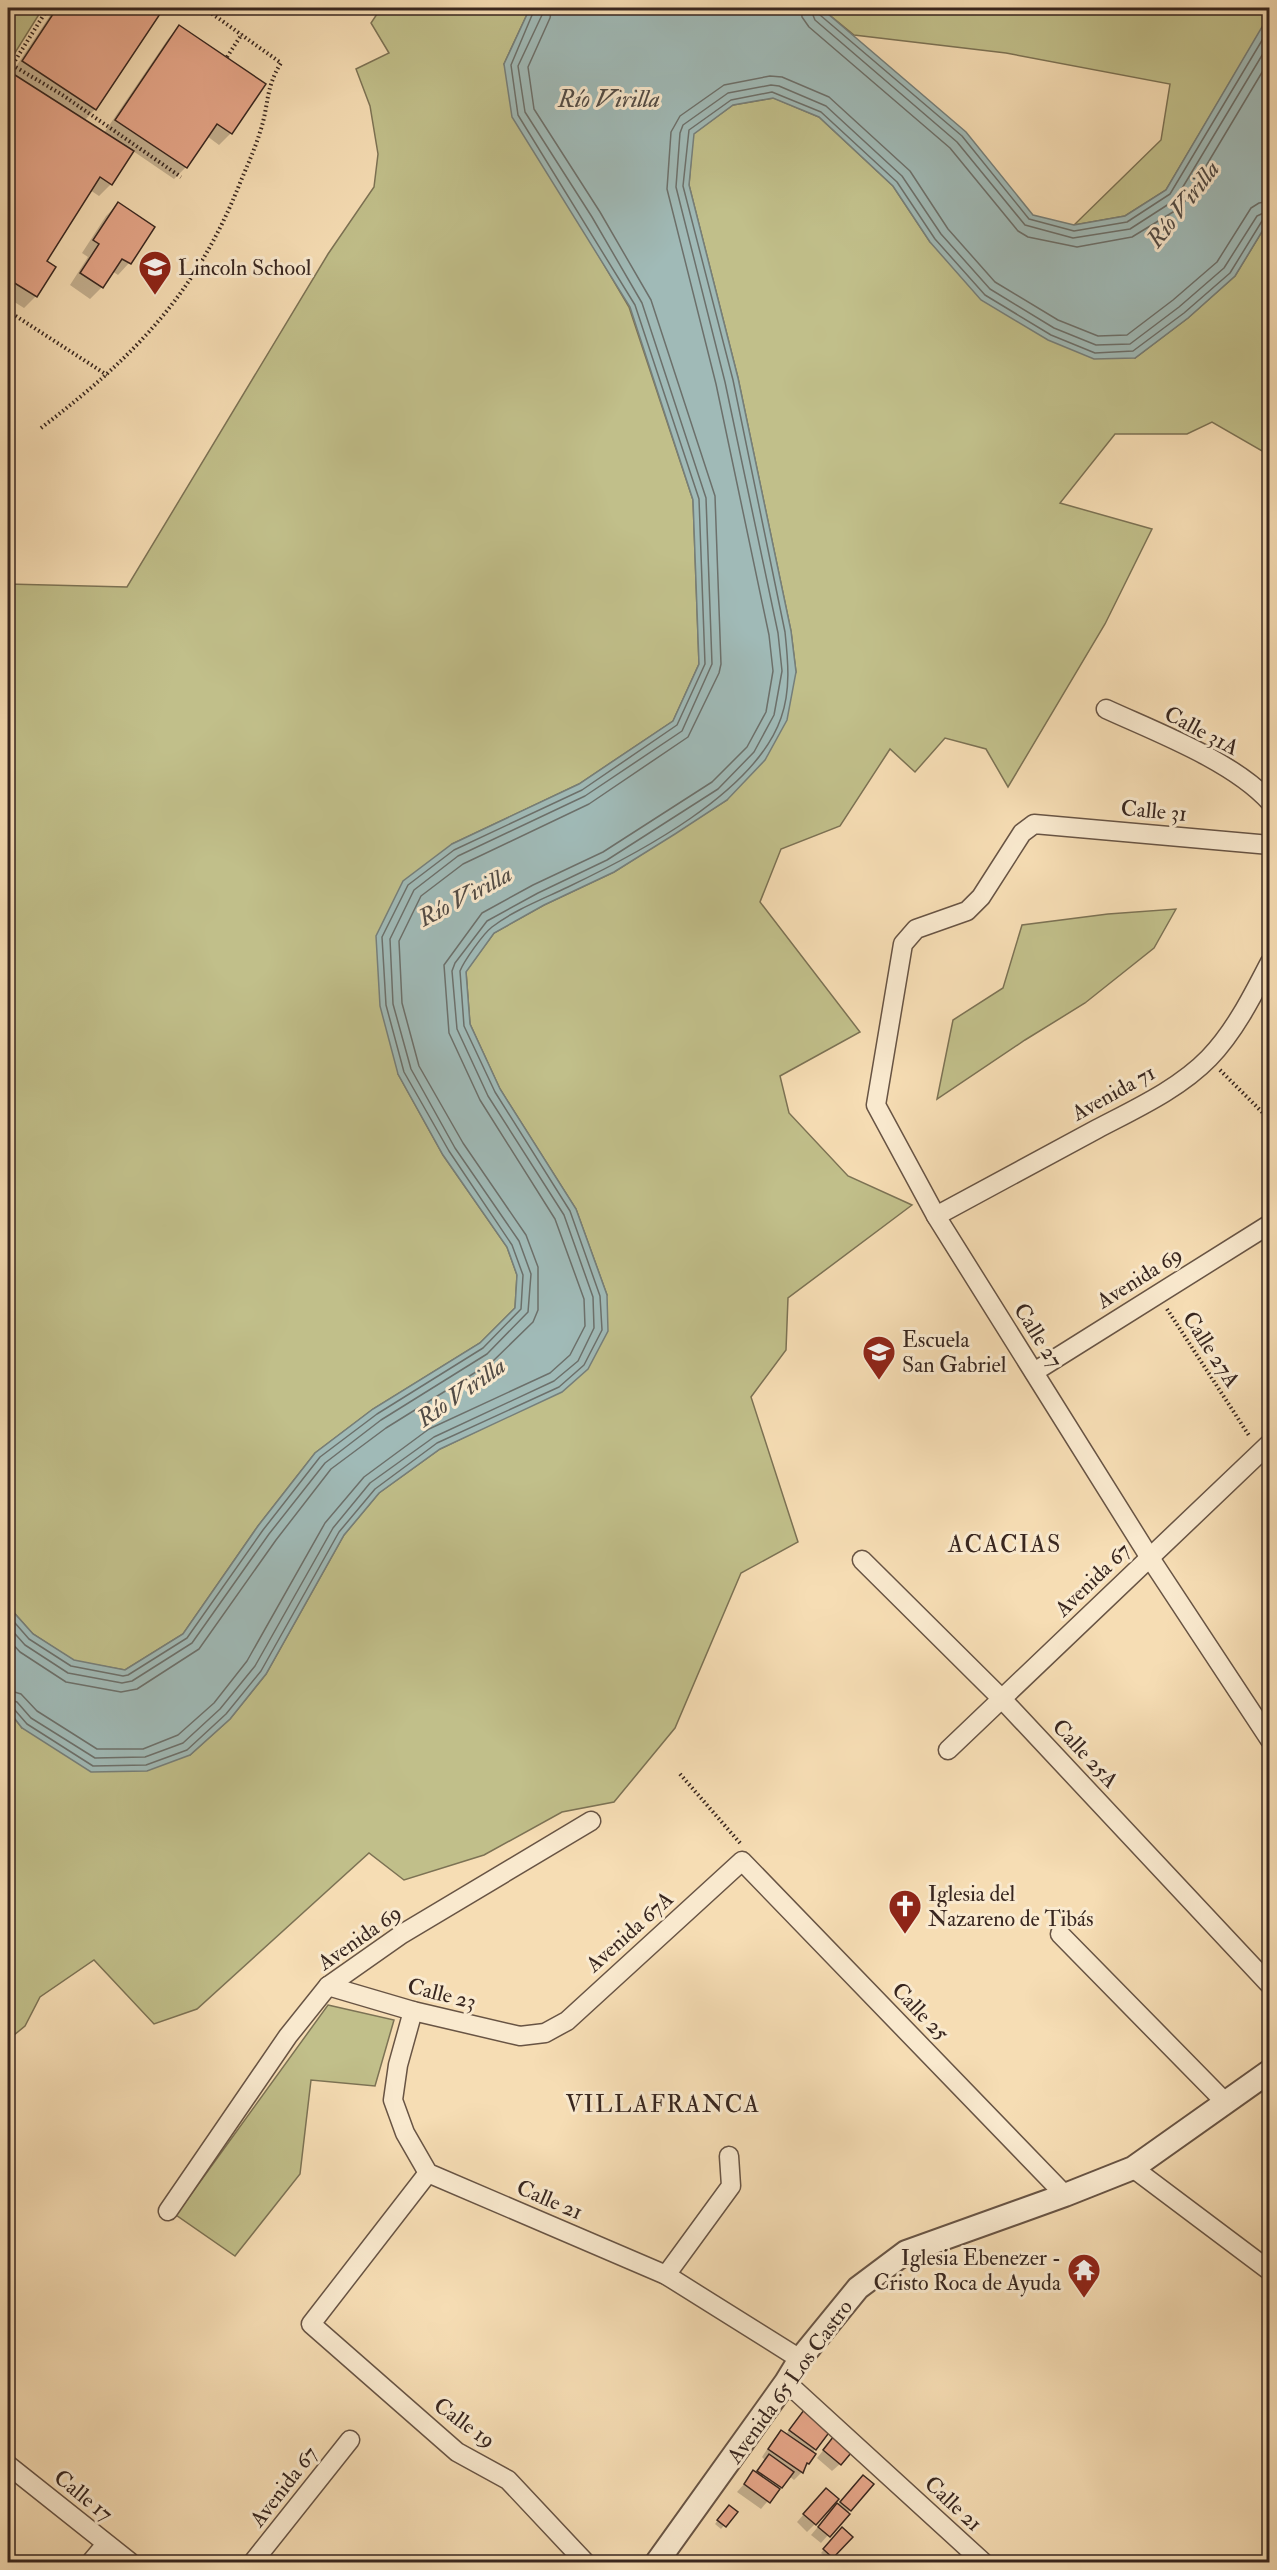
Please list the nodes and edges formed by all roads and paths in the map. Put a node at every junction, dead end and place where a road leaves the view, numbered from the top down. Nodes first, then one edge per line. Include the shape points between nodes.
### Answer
1 (48, 8) edge
2 (204, 8) edge
3 (242, 34) junction
4 (227, 57) dead end
5 (12, 65) junction
6 (8, 72) edge
7 (181, 177) dead end
8 (8, 311) edge
9 (107, 375) junction
10 (40, 428) dead end
11 (1106, 709) dead end
12 (1269, 802) edge
13 (1269, 844) edge
14 (916, 929) joint
15 (1269, 962) edge
16 (1209, 1058) junction
17 (1269, 1120) edge
18 (936, 1216) junction
19 (1269, 1224) edge
20 (1157, 1294) junction
21 (1034, 1372) junction
22 (1265, 1448) edge
23 (1150, 1558) junction
24 (862, 1560) dead end
25 (1002, 1699) junction
26 (1269, 1740) edge
27 (948, 1750) dead end
28 (680, 1774) dead end
29 (591, 1821) dead end
30 (742, 1861) junction
31 (1060, 1934) dead end
32 (1269, 1985) edge
33 (328, 1986) junction
34 (413, 2012) junction
35 (545, 2033) joint
36 (1269, 2071) edge
37 (1226, 2103) junction
38 (729, 2156) dead end
39 (1133, 2168) junction
40 (428, 2173) junction
41 (1065, 2195) junction
42 (168, 2211) dead end
43 (1269, 2271) edge
44 (666, 2275) junction
45 (800, 2359) junction
46 (786, 2382) junction
47 (350, 2440) dead end
48 (8, 2465) edge
49 (106, 2544) junction
50 (665, 2559) edge
51 (91, 2562) edge
52 (130, 2562) edge
53 (253, 2562) edge
54 (585, 2562) edge
55 (983, 2562) edge

1 - 5 path
2 - 3 path
3 - 4 path
3 - 9 path via 281,63 271,78 261,132 216,238 193,278 143,340
5 - 6 path
5 - 7 path via 61,93
8 - 9 path
9 - 10 path
11 - 12 street, Calle 31A via 1204,755 1258,789
13 - 14 street, Calle 31 via 1034,824 1022,833 981,897 967,911
14 - 18 street, Calle 27 via 903,944 876,1105
15 - 16 street, Avenida 71 via 1228,1036
16 - 17 path
16 - 18 street, Avenida 71 via 1188,1077 1131,1110
18 - 21 street, Calle 27
19 - 20 street, Avenida 69
20 - 21 street, Avenida 69
20 - 22 path, Calle 27A
21 - 23 street, Calle 27
22 - 23 street, Avenida 67
23 - 25 street, Avenida 67
23 - 26 street, Calle 27
24 - 25 street, Calle 25A
25 - 27 street, Avenida 67
25 - 32 street, Calle 25A
28 - 30 path via 742,1846
29 - 33 street, Avenida 69 via 402,1934
30 - 35 street, Avenida 67A via 567,2021
30 - 41 street, Calle 25
31 - 37 street
33 - 34 street, Calle 23
33 - 42 street, Avenida 69 via 288,2036
34 - 35 street, Calle 23 via 520,2036
34 - 40 street via 393,2100 405,2133
36 - 37 street, Avenida 65 Los Castro
37 - 39 street, Avenida 65 Los Castro
38 - 44 street via 730,2186
39 - 41 street, Avenida 65 Los Castro
39 - 43 street
40 - 44 street, Calle 21
40 - 54 street, Calle 19 via 311,2324 457,2452 508,2480
41 - 45 street, Avenida 65 Los Castro via 906,2252 858,2288
44 - 45 street, Calle 21
45 - 46 street, Avenida 65 Los Castro
46 - 50 street, Avenida 65 Los Castro
46 - 55 street, Calle 21
47 - 53 street, Avenida 67
48 - 49 street, Calle 17
49 - 51 street
49 - 52 street, Calle 17

